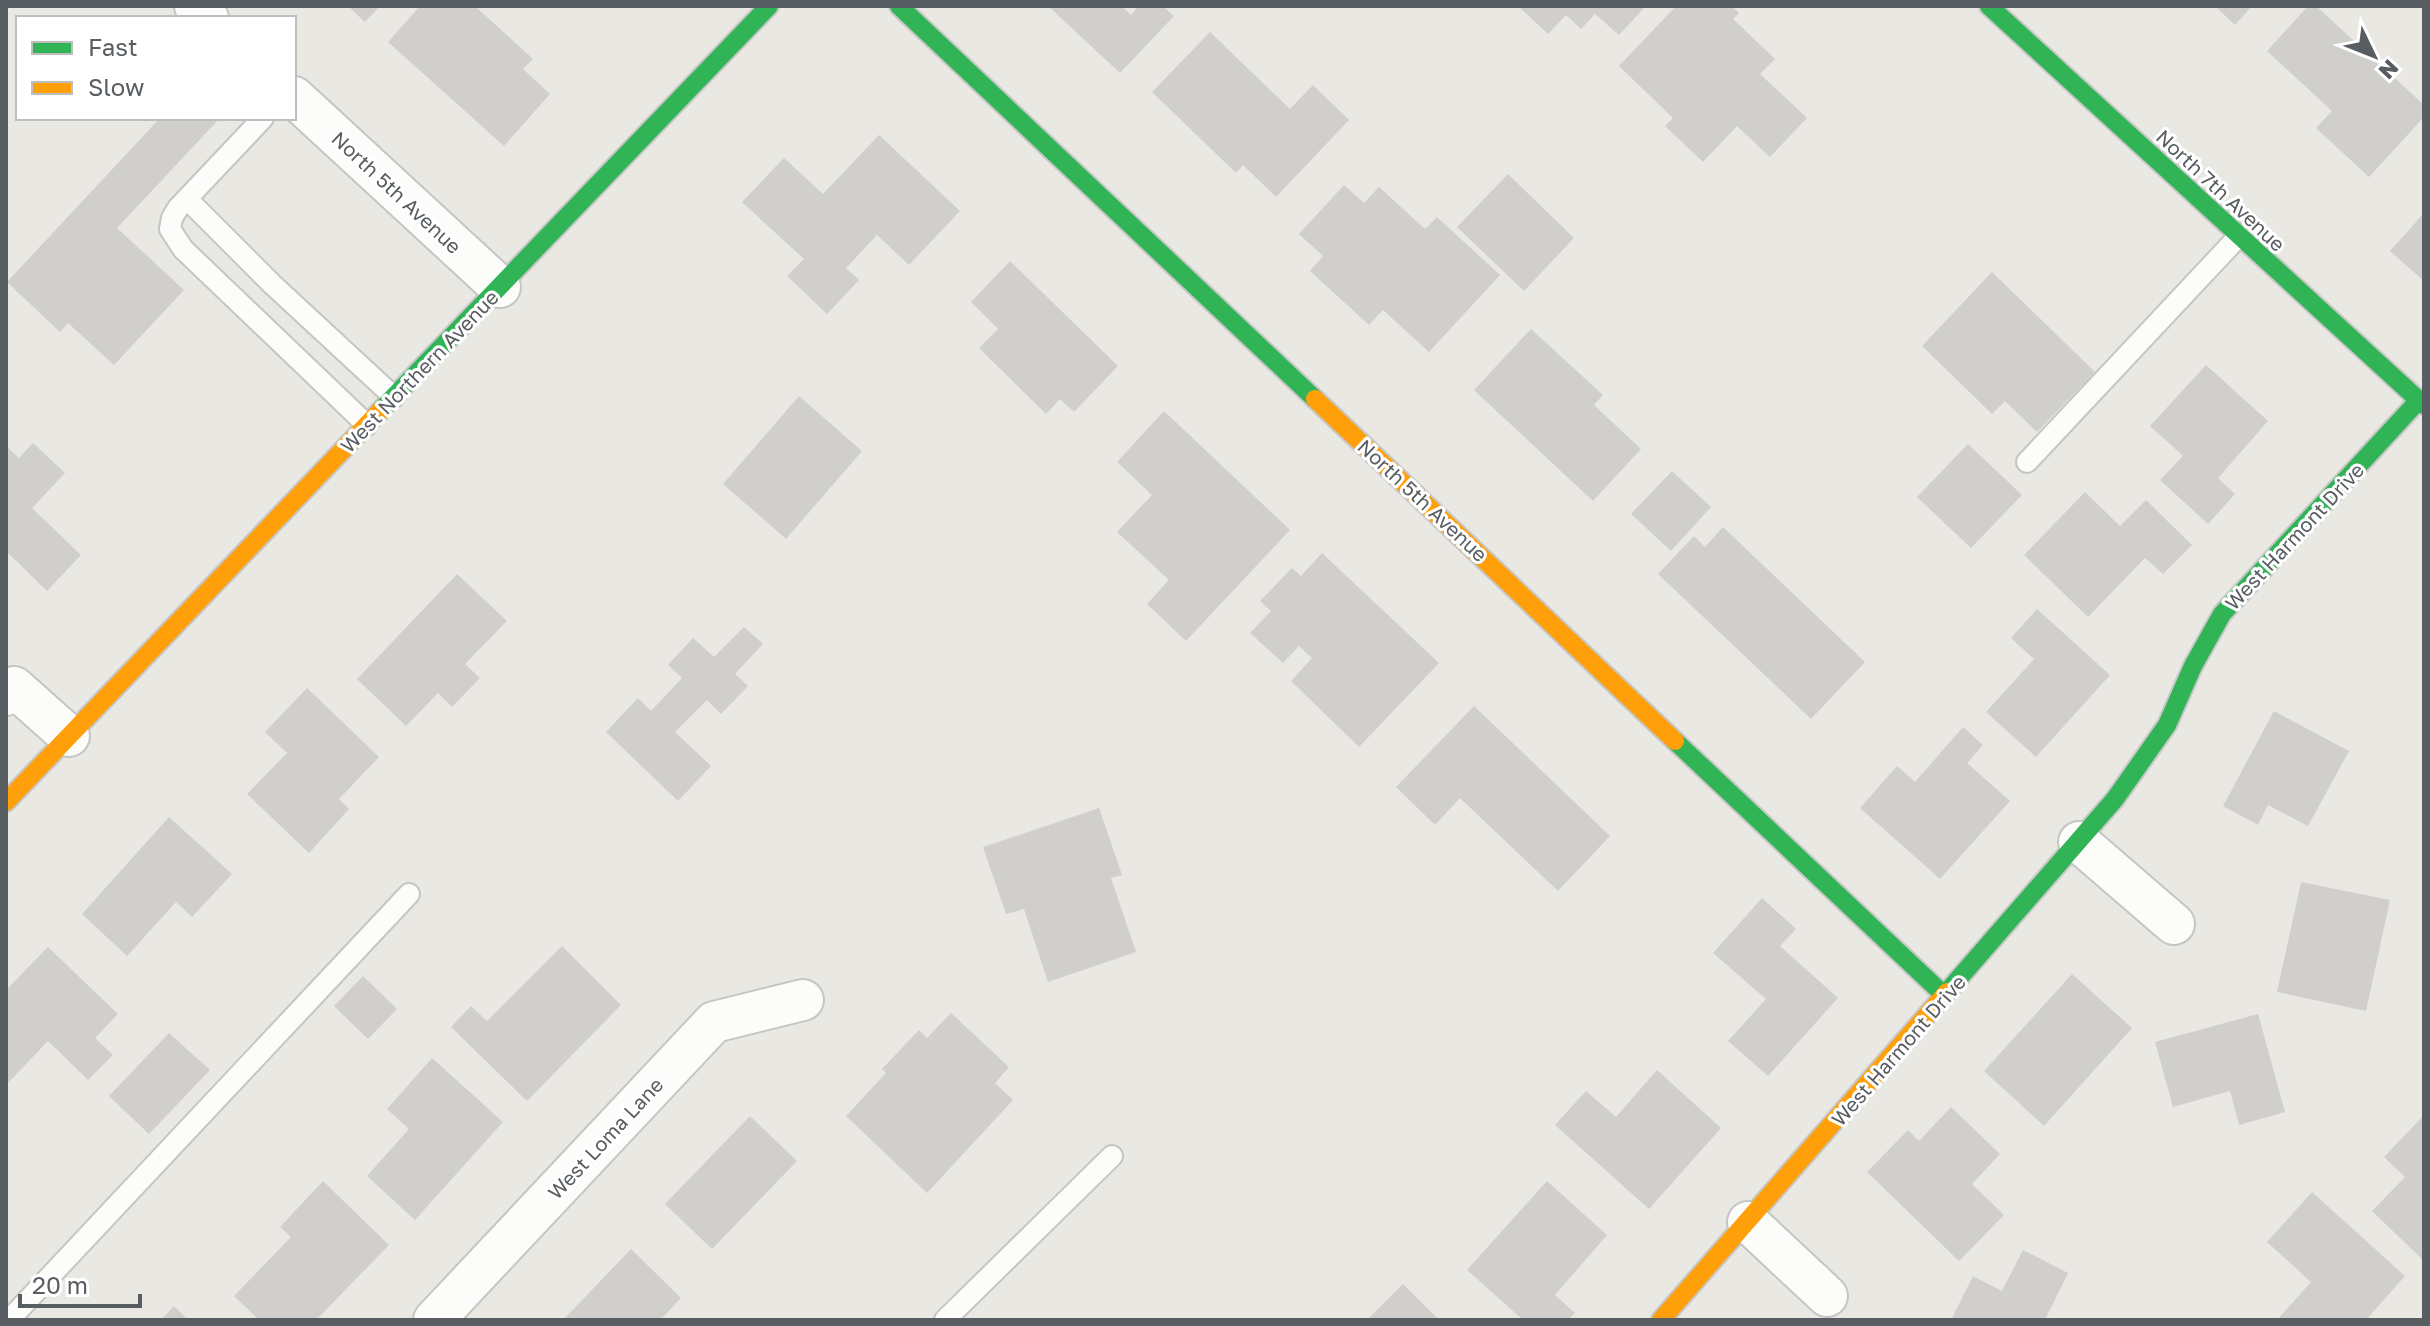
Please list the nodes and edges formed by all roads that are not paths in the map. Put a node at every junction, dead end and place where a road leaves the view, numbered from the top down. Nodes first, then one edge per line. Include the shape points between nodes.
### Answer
1 (769, 6) edge
2 (899, 6) edge
3 (1989, 6) edge
4 (296, 99) edge
5 (261, 120) edge
6 (187, 199) junction
7 (2239, 236) junction
8 (500, 287) junction
9 (394, 397) junction
10 (2422, 403) edge
11 (367, 425) junction
12 (2027, 462) dead end
13 (6, 695) edge
14 (69, 736) junction
15 (6, 802) edge
16 (2079, 842) junction
17 (409, 894) dead end
18 (2174, 924) dead end
19 (1945, 996) junction
20 (803, 1000) dead end
21 (1112, 1156) dead end
22 (1748, 1222) junction
23 (1827, 1296) dead end
24 (9, 1320) edge
25 (434, 1320) edge
26 (945, 1320) edge
27 (1661, 1320) edge

1 - 8 street, West Northern Avenue
2 - 19 street, North 5th Avenue
3 - 7 street, North 7th Avenue
4 - 8 street, North 5th Avenue
5 - 6 lane
6 - 9 lane
6 - 11 lane via 170,229 183,249
7 - 10 street, North 7th Avenue
7 - 12 lane
8 - 9 street, West Northern Avenue
9 - 11 street, West Northern Avenue
10 - 16 street, West Harmont Drive via 2222,614 2167,725
11 - 14 street, West Northern Avenue
13 - 14 street via 14,687
14 - 15 street, West Northern Avenue
16 - 18 street
16 - 19 street, West Harmont Drive
17 - 24 lane
19 - 22 street, West Harmont Drive
20 - 25 street, West Loma Lane via 714,1022
21 - 26 lane
22 - 23 street
22 - 27 street, West Harmont Drive

